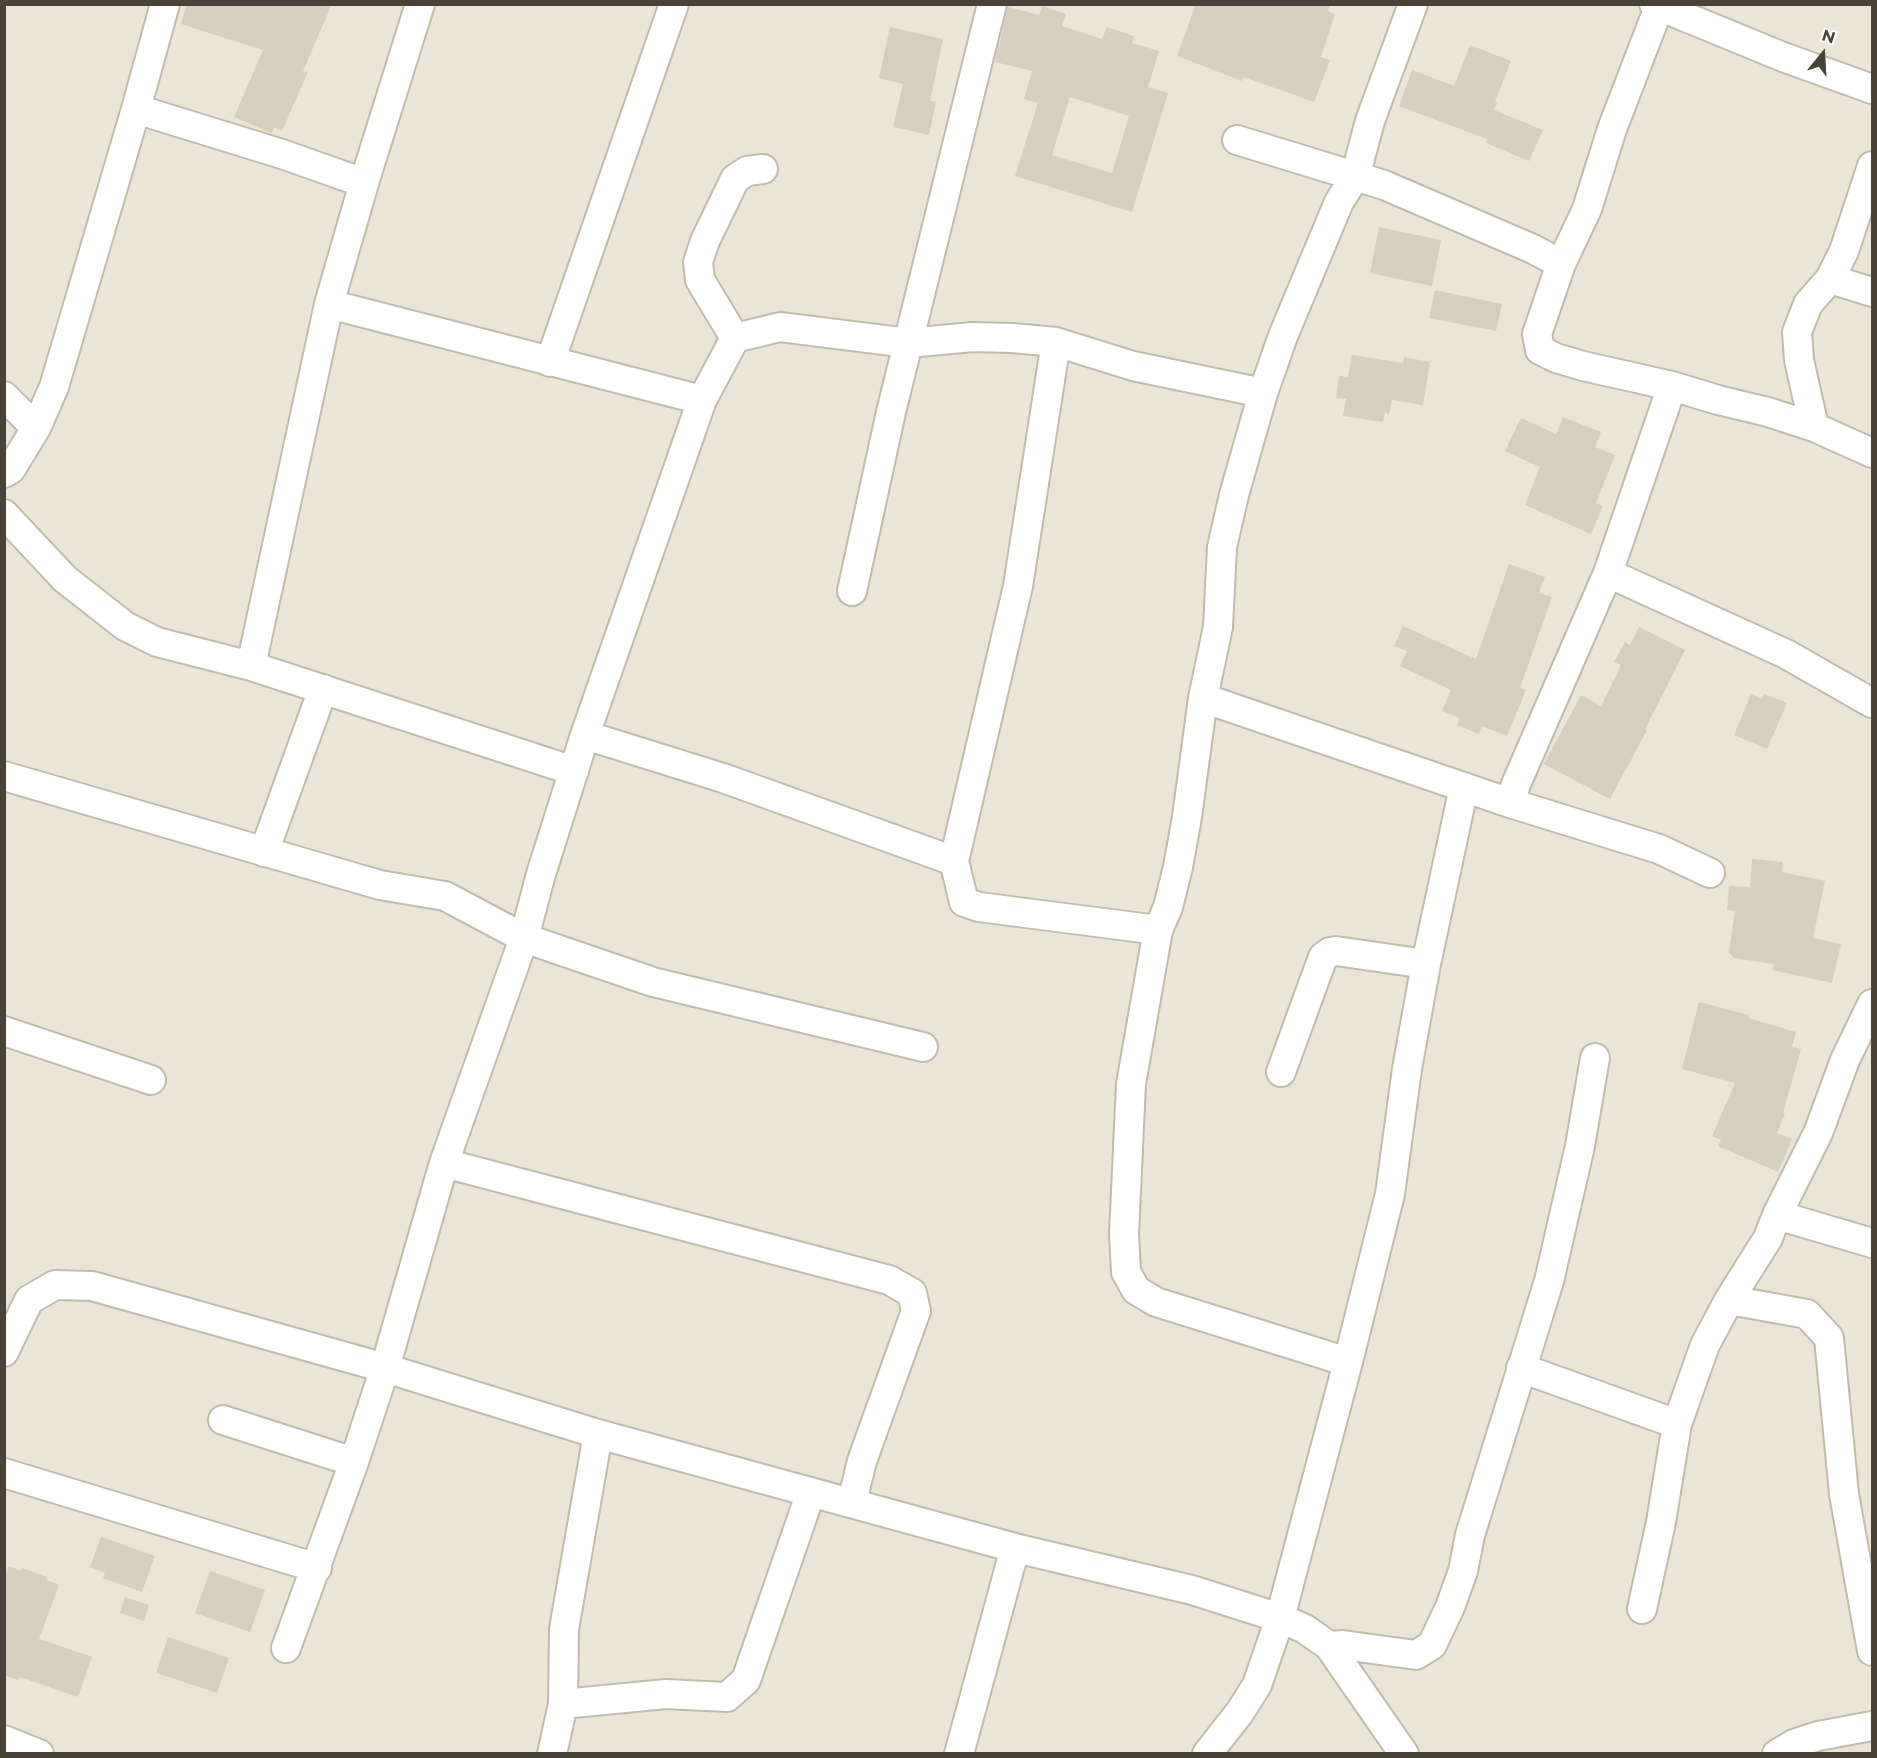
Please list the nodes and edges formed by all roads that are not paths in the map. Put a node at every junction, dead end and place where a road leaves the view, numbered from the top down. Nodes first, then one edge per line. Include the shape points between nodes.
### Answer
1 (165, 4) edge
2 (420, 4) edge
3 (674, 4) edge
4 (992, 4) edge
5 (1413, 4) edge
6 (1657, 6) edge
7 (1872, 89) edge
8 (136, 110) junction
9 (1237, 140) dead end
10 (1872, 166) edge
11 (763, 170) dead end
12 (1355, 177) junction
13 (364, 183) junction
14 (1561, 264) junction
15 (1830, 279) junction
16 (1872, 292) edge
17 (329, 304) junction
18 (735, 338) junction
19 (1056, 342) junction
20 (908, 343) junction
21 (550, 362) junction
22 (1672, 386) junction
23 (1263, 393) junction
24 (4, 396) edge
25 (702, 400) junction
26 (1814, 427) junction
27 (36, 428) junction
28 (1872, 453) edge
29 (4, 474) edge
30 (4, 514) edge
31 (1608, 573) junction
32 (852, 591) dead end
33 (251, 666) junction
34 (323, 690) junction
35 (1203, 698) junction
36 (1872, 703) edge
37 (585, 735) junction
38 (574, 771) junction
39 (4, 776) edge
40 (1464, 787) junction
41 (1510, 802) junction
42 (264, 852) junction
43 (954, 861) junction
44 (1710, 873) dead end
45 (1158, 930) junction
46 (524, 938) junction
47 (1426, 964) junction
48 (1872, 1004) edge
49 (4, 1032) edge
50 (923, 1047) dead end
51 (1595, 1058) dead end
52 (1281, 1072) dead end
53 (150, 1080) dead end
54 (444, 1163) junction
55 (1777, 1215) junction
56 (1872, 1243) edge
57 (1729, 1300) junction
58 (4, 1352) edge
59 (1348, 1362) junction
60 (385, 1368) junction
61 (1521, 1368) junction
62 (223, 1420) dead end
63 (1677, 1424) junction
64 (598, 1434) junction
65 (354, 1462) junction
66 (4, 1473) edge
67 (811, 1492) junction
68 (852, 1502) junction
69 (1015, 1548) junction
70 (316, 1568) junction
71 (1642, 1609) dead end
72 (1280, 1618) junction
73 (1329, 1646) junction
74 (286, 1648) dead end
75 (1872, 1651) edge
76 (563, 1704) junction
77 (1872, 1726) edge
78 (4, 1740) edge
79 (39, 1754) edge
80 (552, 1754) edge
81 (960, 1754) edge
82 (1207, 1754) edge
83 (1404, 1754) edge
84 (1777, 1754) edge

1 - 8 street
2 - 13 street
3 - 21 street
4 - 20 street
5 - 12 street via 1370,121
6 - 7 street
6 - 14 street via 1587,209
8 - 13 street
8 - 27 street via 54,387
9 - 12 street
10 - 15 street via 1844,251
11 - 18 street via 747,171 735,179 698,262 700,280
12 - 14 street via 1384,185
12 - 23 street via 1339,202
13 - 17 street
14 - 22 street via 1537,334 1540,350 1583,366
15 - 16 street
15 - 26 street via 1808,304 1797,332
17 - 21 street
17 - 33 street
18 - 20 street via 780,327
18 - 25 street
19 - 20 street via 973,337
19 - 23 street via 1133,366
19 - 43 street via 1018,586
20 - 32 street
21 - 25 street
22 - 26 street
22 - 31 street
23 - 35 street via 1222,547 1218,627
24 - 27 street
25 - 37 street
26 - 28 street
27 - 29 street
30 - 33 street via 65,579 125,626 157,642
31 - 36 street via 1786,654
31 - 41 street
33 - 34 street
34 - 38 street
34 - 42 street
35 - 40 street
35 - 45 street via 1178,867
37 - 38 street
37 - 43 street via 723,778
38 - 46 street
39 - 42 street
40 - 41 street
40 - 47 street
41 - 44 street via 1659,849
42 - 46 street via 380,885 445,896
43 - 45 street via 964,903
45 - 59 street via 1131,1084 1124,1234 1126,1272 1136,1290 1156,1302
46 - 50 street via 653,982
46 - 54 street
47 - 52 street via 1336,951 1323,957
47 - 59 street via 1390,1194
48 - 55 street via 1845,1060 1818,1132
49 - 53 street
51 - 61 street via 1566,1212
54 - 60 street
54 - 68 street via 888,1280 912,1293 916,1311 862,1461
55 - 56 street
55 - 57 street via 1768,1239
57 - 63 street via 1705,1345
57 - 75 street via 1807,1314 1829,1338 1844,1494
58 - 60 street via 29,1300 55,1285 93,1286
59 - 72 street
60 - 64 street
60 - 65 street
61 - 63 street
61 - 73 street via 1470,1535 1463,1571 1432,1645 1416,1655
62 - 65 street
63 - 71 street
64 - 67 street
64 - 76 street via 564,1629
65 - 70 street
66 - 70 street
67 - 68 street
67 - 76 street via 746,1680 727,1697 666,1694
68 - 69 street
69 - 72 street via 1192,1590
69 - 81 street
70 - 74 street
72 - 73 street
72 - 82 street via 1257,1685
73 - 83 street
76 - 80 street
77 - 84 street via 1818,1736
78 - 79 street

